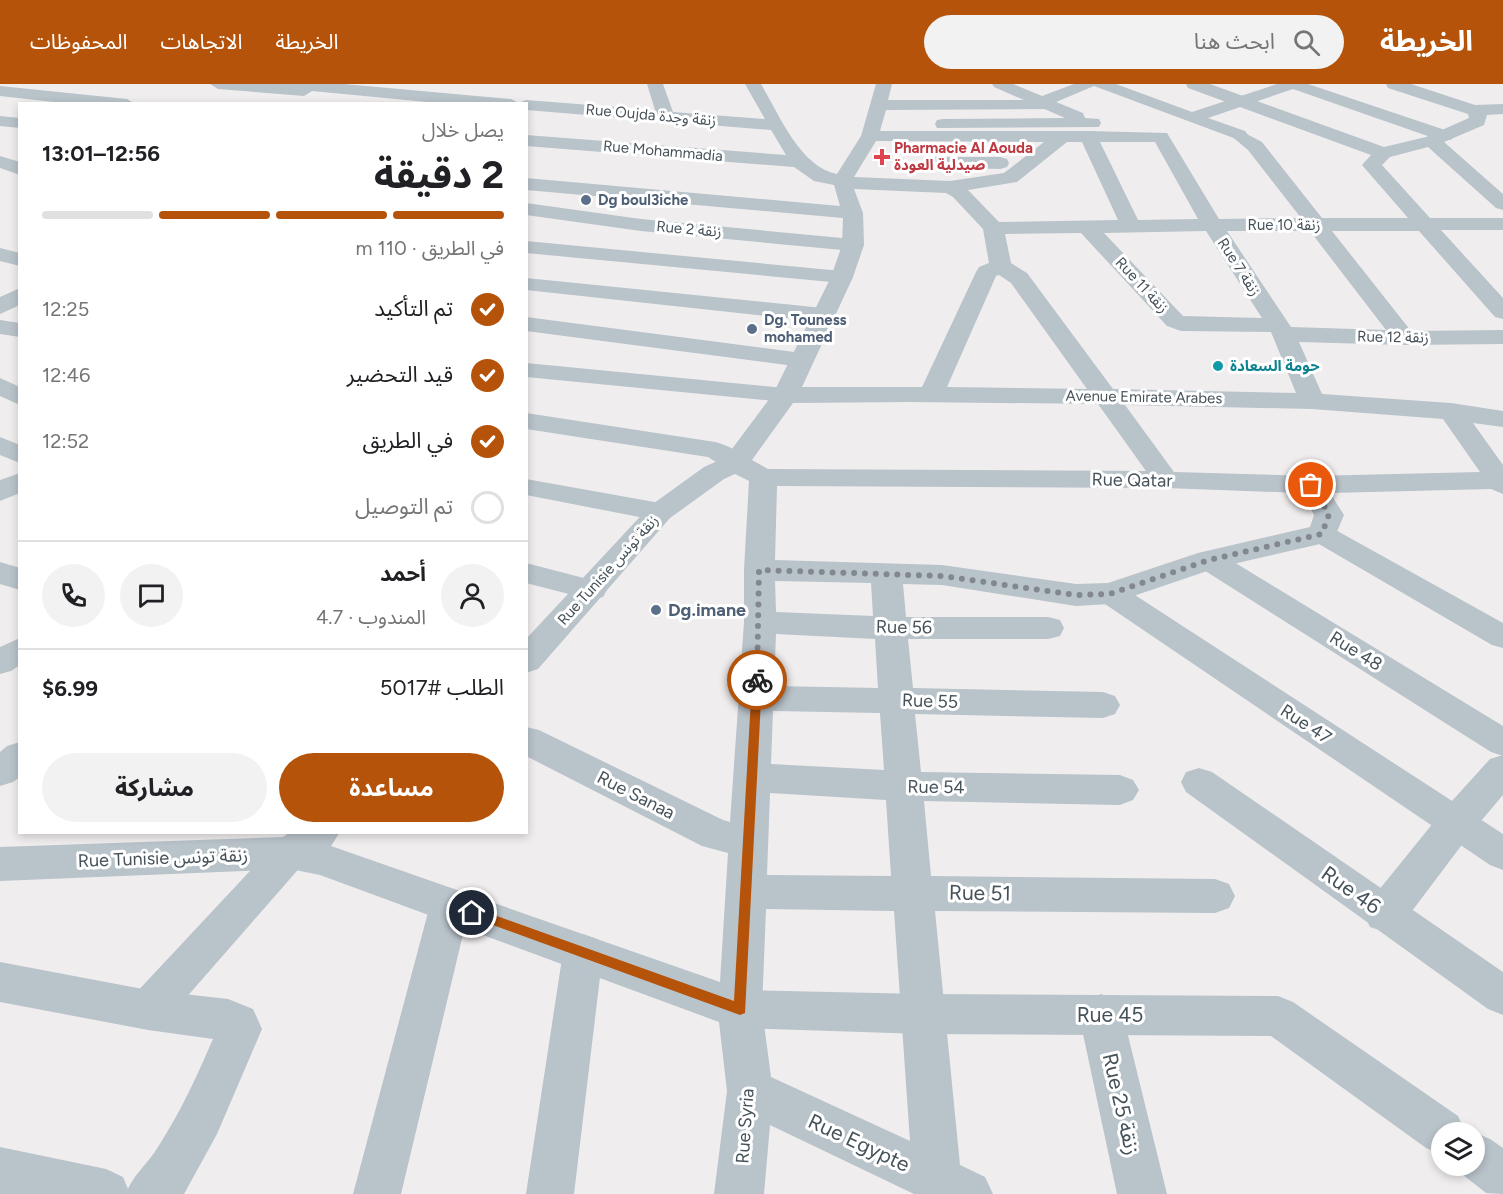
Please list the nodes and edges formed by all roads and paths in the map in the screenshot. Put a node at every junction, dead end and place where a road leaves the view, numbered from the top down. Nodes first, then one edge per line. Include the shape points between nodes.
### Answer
1 (42, 84) edge
2 (218, 84) edge
3 (495, 84) edge
4 (655, 84) edge
5 (756, 84) edge
6 (1000, 84) edge
7 (1088, 84) edge
8 (1101, 84) edge
9 (1194, 84) edge
10 (1293, 84) edge
11 (1394, 84) edge
12 (309, 87) edge
13 (0, 91) edge
14 (24, 93) junction
15 (882, 95) edge
16 (1242, 101) junction
17 (108, 102) edge
18 (293, 102) edge
19 (490, 102) edge
20 (502, 102) edge
21 (1045, 104) junction
22 (0, 105) edge
23 (528, 105) edge
24 (1503, 109) edge
25 (1474, 110) junction
26 (666, 117) junction
27 (1191, 117) junction
28 (0, 121) edge
29 (18, 123) edge
30 (943, 124) dead end
31 (776, 125) junction
32 (1090, 129) junction
33 (1239, 135) joint
34 (870, 136) junction
35 (1063, 136) junction
36 (1438, 138) junction
37 (528, 140) edge
38 (1377, 159) junction
39 (799, 162) junction
40 (935, 163) dead end
41 (1029, 163) junction
42 (1010, 178) junction
43 (842, 181) junction
44 (528, 184) edge
45 (950, 187) junction
46 (662, 197) junction
47 (1503, 204) edge
48 (528, 209) edge
49 (853, 213) junction
50 (1423, 223) junction
51 (1503, 224) edge
52 (641, 225) junction
53 (1212, 225) junction
54 (1087, 226) junction
55 (1131, 226) junction
56 (1318, 226) junction
57 (1032, 227) junction
58 (993, 228) junction
59 (853, 244) junction
60 (528, 247) edge
61 (618, 255) junction
62 (1001, 267) junction
63 (842, 277) junction
64 (528, 284) edge
65 (590, 291) junction
66 (18, 296) edge
67 (0, 307) edge
68 (1503, 312) edge
69 (823, 315) junction
70 (0, 327) edge
71 (528, 329) edge
72 (1281, 329) junction
73 (18, 330) edge
74 (1503, 337) edge
75 (1404, 338) junction
76 (539, 356) edge
77 (802, 360) junction
78 (0, 385) edge
79 (932, 393) junction
80 (785, 395) junction
81 (18, 397) edge
82 (1106, 397) junction
83 (1311, 399) junction
84 (1450, 411) junction
85 (1503, 419) edge
86 (528, 421) edge
87 (0, 445) edge
88 (18, 454) edge
89 (750, 470) junction
90 (1166, 480) junction
91 (18, 481) edge
92 (1502, 483) edge
93 (1311, 485) junction
94 (528, 487) edge
95 (0, 492) edge
96 (660, 512) junction
97 (1322, 534) junction
98 (1209, 560) junction
99 (759, 570) junction
100 (0, 572) edge
101 (886, 573) junction
102 (528, 574) edge
103 (18, 579) edge
104 (592, 590) junction
105 (1110, 594) junction
106 (760, 622) junction
107 (889, 628) junction
108 (1048, 628) dead end
109 (1503, 637) edge
110 (18, 650) edge
111 (528, 659) edge
112 (0, 663) edge
113 (756, 698) junction
114 (895, 700) junction
115 (1103, 705) dead end
116 (528, 741) edge
117 (1503, 743) edge
118 (1503, 769) edge
119 (752, 777) junction
120 (1199, 782) dead end
121 (903, 786) junction
122 (1120, 790) dead end
123 (1456, 823) junction
124 (749, 841) junction
125 (305, 843) edge
126 (1503, 854) edge
127 (0, 864) edge
128 (746, 892) junction
129 (913, 892) junction
130 (1215, 896) dead end
131 (450, 905) junction
132 (1385, 914) junction
133 (583, 952) junction
134 (0, 982) edge
135 (1503, 996) edge
136 (740, 1009) junction
137 (148, 1010) junction
138 (923, 1014) junction
139 (1101, 1015) junction
140 (750, 1091) junction
141 (1431, 1124) edge
142 (1485, 1163) edge
143 (1503, 1176) edge
144 (4, 1178) edge
145 (952, 1187) edge
146 (106, 1194) edge
147 (151, 1194) edge
148 (377, 1194) edge
149 (550, 1194) edge
150 (739, 1194) edge
151 (1142, 1194) edge

1 - 14 street
2 - 12 street
3 - 20 street
4 - 26 street
5 - 31 street
6 - 21 street
7 - 21 street
8 - 27 street
9 - 16 street
10 - 16 street
10 - 36 street
11 - 25 street
12 - 18 street
12 - 19 street
13 - 14 street
14 - 17 street
14 - 22 street
15 - 21 street
15 - 34 street
16 - 27 street
16 - 38 street
21 - 32 street
23 - 26 street, Rue Oujda زنقة وجدة via 583,100
24 - 25 street
25 - 36 street via 1478,121
26 - 31 street, Rue Oujda زنقة وجدة
27 - 33 street
28 - 29 street
30 - 32 street
31 - 39 street
32 - 35 street
32 - 53 street, Rue 7 زنقة via 1125,136 1161,137
32 - 55 street
33 - 56 street via 1256,146
34 - 35 street
34 - 43 street
35 - 41 street
36 - 38 street
36 - 47 street
37 - 39 street, Rue Mohammadia
38 - 50 street
39 - 43 street via 821,177
40 - 41 street
41 - 42 street
42 - 45 street
42 - 57 street
43 - 45 street
43 - 49 street, Rue Tunisie زنقة تونس
44 - 46 street
45 - 58 street
46 - 49 street
46 - 52 street
48 - 52 street, Rue 2 زنقة
49 - 59 street, Rue Tunisie زنقة تونس
50 - 51 street, Rue 10 زنقة
50 - 56 street, Rue 10 زنقة
50 - 68 street
52 - 59 street, Rue 2 زنقة
52 - 61 street
53 - 55 street, Rue 10 زنقة
53 - 56 street, Rue 10 زنقة
53 - 72 street, Rue 7 زنقة
54 - 55 street, Rue 10 زنقة
54 - 57 street, Rue 10 زنقة
54 - 72 street, Rue 11 زنقة via 1175,321
56 - 75 street
57 - 58 street, Rue 10 زنقة
58 - 62 street
59 - 63 street, Rue Tunisie زنقة تونس
60 - 61 street
61 - 63 street
61 - 65 street
62 - 79 street via 987,272
62 - 82 street via 1019,278
63 - 69 street, Rue Tunisie زنقة تونس
64 - 65 street
65 - 69 street
65 - 76 street
66 - 67 street
69 - 77 street, Rue Tunisie زنقة تونس
70 - 73 street
71 - 76 street
72 - 75 street, Rue 12 زنقة
72 - 83 street, Rue 7 زنقة
74 - 75 street, Rue 12 زنقة
76 - 77 street
76 - 80 street
77 - 80 street, Rue Tunisie زنقة تونس
78 - 81 street
79 - 80 street, Avenue Emirate Arabes
79 - 82 street, Avenue Emirate Arabes
80 - 89 street, Rue Tunisie زنقة تونس
82 - 83 street, Avenue Emirate Arabes
82 - 90 street
83 - 84 street, Avenue Emirate Arabes
84 - 85 street, Avenue Emirate Arabes
84 - 92 street
86 - 89 street via 715,450
87 - 88 street
89 - 90 street, Rue Qatar
89 - 96 street, Rue Tunisie زنقة تونس via 714,473
89 - 99 street, Rue Syria
90 - 93 street, Rue Qatar
91 - 95 street
92 - 93 street, Rue Qatar
93 - 97 street via 1329,514
94 - 96 street
96 - 104 street, Rue Tunisie زنقة تونس
97 - 98 street
97 - 109 street
98 - 105 street
98 - 117 street, Rue 48
99 - 101 street
99 - 106 street, Rue Syria
100 - 103 street
101 - 105 street via 942,576 1076,595
101 - 107 street
102 - 104 street
104 - 111 street, Rue Tunisie زنقة تونس
105 - 123 street, Rue 47
106 - 107 street, Rue 56
106 - 113 street, Rue Syria
107 - 108 street, Rue 56
107 - 114 street
110 - 112 street
113 - 114 street, Rue 55
113 - 119 street, Rue Syria
114 - 115 street, Rue 55
114 - 121 street
116 - 124 street, Rue Sanaa via 716,835
118 - 123 street
119 - 121 street, Rue 54
119 - 124 street, Rue Syria
120 - 132 street, Rue 46
121 - 122 street, Rue 54
121 - 129 street
123 - 126 street, Rue 47
123 - 132 street
124 - 128 street, Rue Syria
125 - 127 street, Rue Tunisie زنقة تونس
125 - 131 street, Rue Tunisie زنقة تونس via 322,859
125 - 137 street
128 - 129 street, Rue 51
128 - 136 street, Rue Syria
129 - 130 street, Rue 51
129 - 138 street
131 - 133 street, Rue Tunisie زنقة تونس
131 - 148 street
132 - 135 street, Rue 46
133 - 136 street, Rue Tunisie زنقة تونس
133 - 149 street
134 - 137 street
136 - 138 street, Rue 45
136 - 140 street, Rue Syria
137 - 147 street via 228,1020 240,1029 171,1172
138 - 139 street, Rue 45
138 - 145 street
139 - 141 street, Rue 45 via 1278,1016
139 - 151 street, Rue 25 زنقة
140 - 145 street, Rue Egypte
140 - 150 street, Rue Syria
142 - 143 street
144 - 146 street

